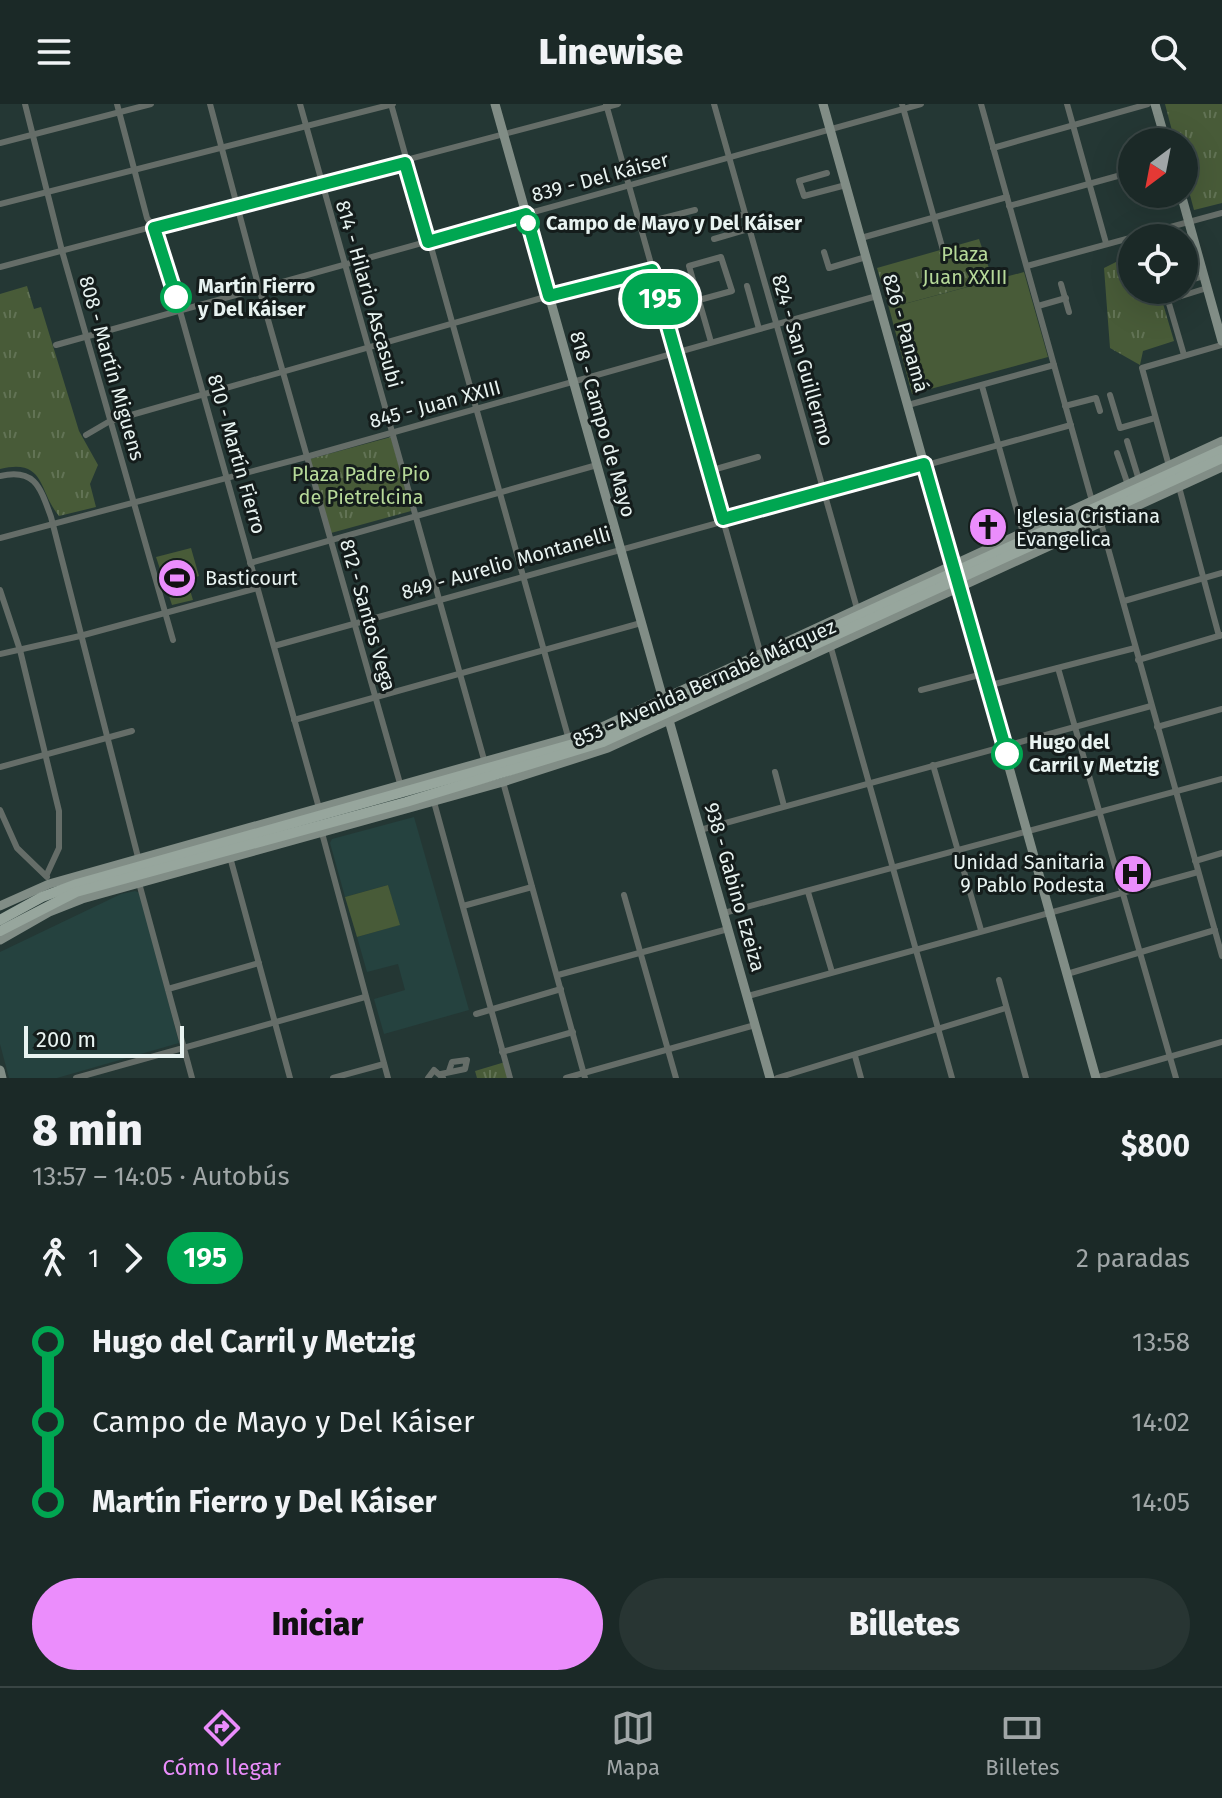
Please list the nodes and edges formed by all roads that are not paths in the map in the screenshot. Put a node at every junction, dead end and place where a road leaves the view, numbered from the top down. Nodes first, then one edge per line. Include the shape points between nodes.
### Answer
1 (25, 104) edge
2 (117, 104) edge
3 (151, 104) edge
4 (210, 104) edge
5 (300, 104) edge
6 (392, 104) edge
7 (495, 104) edge
8 (618, 104) edge
9 (714, 104) edge
10 (823, 104) edge
11 (921, 104) edge
12 (981, 104) edge
13 (1067, 104) edge
14 (1148, 104) edge
15 (1155, 104) edge
16 (607, 106) edge
17 (902, 107) edge
18 (119, 112) junction
19 (1072, 124) junction
20 (306, 126) junction
21 (1162, 128) edge
22 (830, 130) junction
23 (33, 134) junction
24 (504, 136) junction
25 (0, 143) edge
26 (221, 148) junction
27 (993, 148) junction
28 (730, 157) junction
29 (405, 163) junction
30 (135, 170) junction
31 (827, 173) dead end
32 (1118, 176) edge
33 (322, 184) junction
34 (1090, 184) junction
35 (629, 185) junction
36 (846, 185) junction
37 (48, 193) junction
38 (1007, 197) junction
39 (0, 204) edge
40 (236, 206) junction
41 (1009, 206) junction
42 (1185, 208) edge
43 (695, 210) dead end
44 (1222, 213) edge
45 (526, 214) junction
46 (745, 214) junction
47 (933, 217) junction
48 (1189, 222) junction
49 (640, 224) junction
50 (714, 224) dead end
51 (1183, 224) edge
52 (154, 228) junction
53 (748, 229) junction
54 (861, 238) junction
55 (714, 239) dead end
56 (1118, 241) edge
57 (428, 242) junction
58 (1106, 243) junction
59 (943, 250) dead end
60 (62, 251) junction
61 (824, 252) dead end
62 (866, 257) junction
63 (344, 265) junction
64 (1027, 266) junction
65 (0, 267) edge
66 (652, 270) junction
67 (1204, 276) junction
68 (1198, 278) edge
69 (1061, 284) dead end
70 (747, 286) dead end
71 (259, 288) junction
72 (1207, 288) junction
73 (1198, 291) edge
74 (549, 296) junction
75 (877, 296) junction
76 (1066, 298) junction
77 (699, 300) junction
78 (1169, 304) edge
79 (1038, 306) junction
80 (180, 311) junction
81 (1069, 312) dead end
82 (1218, 312) edge
83 (777, 324) junction
84 (452, 326) junction
85 (759, 329) junction
86 (86, 336) junction
87 (711, 342) junction
88 (1222, 343) edge
89 (56, 345) dead end
90 (367, 350) junction
91 (676, 353) junction
92 (1184, 355) junction
93 (1054, 365) junction
94 (283, 372) junction
95 (573, 382) junction
96 (982, 386) junction
97 (203, 395) junction
98 (1110, 395) dead end
99 (908, 405) junction
100 (1065, 406) junction
101 (475, 410) junction
102 (1100, 411) dead end
103 (1155, 418) junction
104 (110, 421) junction
105 (1071, 425) junction
106 (392, 432) junction
107 (86, 435) dead end
108 (1127, 441) dead end
109 (1222, 441) edge
110 (998, 444) junction
111 (1222, 450) edge
112 (1117, 453) dead end
113 (306, 457) junction
114 (758, 457) dead end
115 (1222, 458) edge
116 (924, 464) junction
117 (597, 465) junction
118 (1169, 466) junction
119 (1222, 467) edge
120 (709, 471) junction
121 (0, 476) edge
122 (227, 478) junction
123 (1139, 480) junction
124 (1128, 485) junction
125 (1179, 487) junction
126 (823, 491) junction
127 (499, 492) junction
128 (1133, 499) junction
129 (1149, 501) junction
130 (133, 503) junction
131 (1094, 504) junction
132 (414, 517) junction
133 (723, 519) junction
134 (1101, 523) junction
135 (53, 524) junction
136 (1023, 533) junction
137 (0, 538) edge
138 (331, 540) junction
139 (620, 548) junction
140 (250, 563) junction
141 (1222, 573) edge
142 (522, 575) junction
143 (955, 576) junction
144 (1202, 579) junction
145 (257, 588) junction
146 (0, 590) edge
147 (437, 599) junction
148 (1124, 601) junction
149 (164, 613) junction
150 (860, 616) junction
151 (641, 623) junction
152 (353, 624) junction
153 (1220, 635) edge
154 (80, 636) junction
155 (173, 640) dead end
156 (274, 646) junction
157 (831, 648) junction
158 (1135, 648) junction
159 (20, 650) junction
160 (542, 650) junction
161 (0, 654) edge
162 (762, 657) junction
163 (1138, 660) junction
164 (1058, 668) junction
165 (458, 674) junction
166 (983, 674) junction
167 (987, 686) junction
168 (921, 690) dead end
169 (374, 697) junction
170 (1151, 706) junction
171 (1222, 709) edge
172 (665, 711) junction
173 (294, 720) junction
174 (1075, 726) junction
175 (1157, 727) junction
176 (132, 731) dead end
177 (105, 738) junction
178 (570, 742) junction
179 (1004, 745) junction
180 (582, 749) junction
181 (599, 751) junction
182 (46, 754) junction
183 (933, 765) junction
184 (486, 766) junction
185 (0, 767) edge
186 (775, 772) dead end
187 (1222, 779) edge
188 (503, 782) junction
189 (869, 782) junction
190 (1175, 791) junction
191 (405, 797) junction
192 (434, 802) junction
193 (784, 806) junction
194 (1099, 809) junction
195 (0, 810) edge
196 (320, 812) junction
197 (1028, 828) junction
198 (700, 830) junction
199 (322, 833) junction
200 (268, 839) junction
201 (290, 842) junction
202 (957, 848) junction
203 (1222, 853) edge
204 (230, 857) junction
205 (1195, 861) junction
206 (139, 862) junction
207 (895, 867) junction
208 (1198, 872) junction
209 (48, 879) junction
210 (139, 883) junction
211 (532, 887) junction
212 (808, 892) junction
213 (1122, 892) junction
214 (624, 895) dead end
215 (0, 906) edge
216 (463, 906) junction
217 (1050, 912) junction
218 (724, 913) junction
219 (0, 920) edge
220 (728, 929) junction
221 (981, 930) junction
222 (0, 931) edge
223 (1218, 932) edge
224 (0, 940) edge
225 (917, 949) junction
226 (1140, 953) junction
227 (640, 954) junction
228 (1222, 956) edge
229 (259, 963) junction
230 (832, 972) junction
231 (1067, 974) junction
232 (558, 975) junction
233 (999, 980) dead end
234 (168, 989) junction
235 (561, 989) junction
236 (748, 996) junction
237 (365, 997) junction
238 (1006, 1008) junction
239 (490, 1010) junction
240 (476, 1014) dead end
241 (275, 1022) junction
242 (755, 1025) junction
243 (938, 1029) junction
244 (573, 1032) junction
245 (1222, 1042) edge
246 (184, 1049) junction
247 (668, 1049) junction
248 (502, 1052) junction
249 (855, 1056) junction
250 (1170, 1057) junction
251 (384, 1064) junction
252 (0, 1070) edge
253 (444, 1074) edge
254 (93, 1076) edge
255 (584, 1076) edge
256 (2, 1078) edge
257 (76, 1078) edge
258 (192, 1078) edge
259 (290, 1078) edge
260 (333, 1078) edge
261 (388, 1078) edge
262 (428, 1078) edge
263 (510, 1078) edge
264 (566, 1078) edge
265 (676, 1078) edge
266 (770, 1078) edge
267 (777, 1078) edge
268 (861, 1078) edge
269 (952, 1078) edge
270 (1026, 1078) edge
271 (1096, 1078) edge
272 (1176, 1078) edge

1 - 23 street, 808 - Martín Miguens
2 - 18 street, 810 - Martín Fierro
3 - 18 street
4 - 26 street, 812 - Santos Vega
5 - 20 street, 814 - Hilario Ascasubi
6 - 20 street
6 - 29 street
7 - 24 street, 818 - Campo de Mayo
8 - 16 street
9 - 28 street, 824 - San Guillermo
10 - 22 street, 826 - Panamá
11 - 17 street, 839 - Del Káiser
12 - 27 street
13 - 19 street
14 - 19 street
15 - 21 street
16 - 24 street
16 - 35 street
17 - 22 street, 839 - Del Káiser
17 - 47 street
18 - 23 street
18 - 30 street, 810 - Martín Fierro
19 - 27 street
19 - 34 street
20 - 26 street
20 - 33 street, 814 - Hilario Ascasubi
22 - 28 street, 839 - Del Káiser
22 - 36 street, 826 - Panamá
23 - 25 street
23 - 37 street, 808 - Martín Miguens
24 - 29 street
24 - 45 street, 818 - Campo de Mayo
26 - 30 street
26 - 40 street, 812 - Santos Vega
27 - 38 street
28 - 35 street, 839 - Del Káiser
28 - 46 street, 824 - San Guillermo
29 - 33 street
29 - 57 street
30 - 37 street
30 - 52 street, 810 - Martín Fierro
31 - 36 street via 799,181 804,196
32 - 34 street
33 - 40 street
33 - 63 street, 814 - Hilario Ascasubi
34 - 41 street
34 - 58 street
35 - 45 street, 839 - Del Káiser
35 - 49 street
36 - 54 street, 826 - Panamá
37 - 39 street
37 - 60 street, 808 - Martín Miguens
38 - 41 street
38 - 47 street
40 - 52 street
40 - 71 street, 812 - Santos Vega
41 - 64 street
42 - 48 street
43 - 49 street
44 - 48 street
45 - 57 street, 839 - Del Káiser
45 - 74 street, 818 - Campo de Mayo
46 - 50 street
46 - 53 street, 824 - San Guillermo
47 - 54 street
47 - 59 street
48 - 51 street
48 - 67 street
49 - 66 street
52 - 60 street
52 - 80 street, 810 - Martín Fierro
53 - 55 street
53 - 83 street, 824 - San Guillermo
54 - 62 street, 826 - Panamá
56 - 58 street
57 - 63 street, 839 - Del Káiser
57 - 84 street
58 - 64 street
60 - 65 street
60 - 86 street, 808 - Martín Miguens
61 - 62 street via 829,268
62 - 75 street, 826 - Panamá
63 - 71 street, 839 - Del Káiser
63 - 90 street, 814 - Hilario Ascasubi
64 - 79 street
66 - 74 street
66 - 91 street
67 - 68 street
67 - 72 street
69 - 76 street
70 - 85 street
71 - 80 street, 839 - Del Káiser
71 - 94 street, 812 - Santos Vega
72 - 73 street
72 - 82 street
74 - 84 street
74 - 95 street, 818 - Campo de Mayo
75 - 83 street, 845 - Juan XXIII
75 - 99 street, 826 - Panamá
76 - 79 street
76 - 81 street
77 - 77 street via 689,266 721,257 732,291
77 - 87 street
78 - 92 street
79 - 93 street
80 - 86 street, 839 - Del Káiser
80 - 97 street, 810 - Martín Fierro
82 - 88 street
83 - 85 street, 845 - Juan XXIII
83 - 126 street, 824 - San Guillermo
84 - 90 street
84 - 101 street
85 - 87 street, 845 - Juan XXIII
86 - 89 street, 839 - Del Káiser
86 - 104 street, 808 - Martín Miguens
87 - 91 street, 845 - Juan XXIII
88 - 92 street
90 - 94 street
90 - 106 street, 814 - Hilario Ascasubi
91 - 95 street, 845 - Juan XXIII
91 - 120 street
92 - 103 street via 1142,368
93 - 96 street
93 - 100 street
94 - 97 street
94 - 113 street, 812 - Santos Vega
95 - 101 street, 845 - Juan XXIII
95 - 117 street, 818 - Campo de Mayo
96 - 99 street
96 - 110 street
97 - 104 street
97 - 122 street, 810 - Martín Fierro
98 - 103 street via 1120,428
99 - 116 street, 826 - Panamá
100 - 102 street via 1096,398
100 - 105 street
101 - 106 street, 845 - Juan XXIII
101 - 127 street
103 - 118 street
104 - 107 street
104 - 130 street, 808 - Martín Miguens
105 - 110 street, 849 - Aurelio Montanelli
105 - 131 street
106 - 113 street, 845 - Juan XXIII
106 - 132 street, 814 - Hilario Ascasubi
108 - 123 street
109 - 118 street, 853 - Avenida Bernabé Márquez
110 - 116 street, 849 - Aurelio Montanelli
110 - 136 street
111 - 131 main road, 853 - Avenida Bernabé Márquez
112 - 124 street
113 - 122 street, 845 - Juan XXIII
113 - 138 street, 812 - Santos Vega
114 - 120 street
115 - 128 main road, 853 - Avenida Bernabé Márquez
116 - 126 street, 849 - Aurelio Montanelli
116 - 143 street, 826 - Panamá
117 - 127 street
117 - 139 street, 818 - Campo de Mayo
118 - 123 street, 853 - Avenida Bernabé Márquez
119 - 125 street, 853 - Avenida Bernabé Márquez
120 - 133 street
121 - 135 street via 27,475
122 - 130 street, 845 - Juan XXIII
122 - 140 street, 810 - Martín Fierro
123 - 124 street, 853 - Avenida Bernabé Márquez
124 - 131 street, 853 - Avenida Bernabé Márquez
125 - 129 street, 853 - Avenida Bernabé Márquez
125 - 144 street
126 - 133 street, 849 - Aurelio Montanelli
126 - 150 street, 824 - San Guillermo
127 - 132 street
127 - 142 street
128 - 129 main road
128 - 143 main road, 853 - Avenida Bernabé Márquez
129 - 134 street, 853 - Avenida Bernabé Márquez
130 - 135 street, 845 - Juan XXIII
130 - 149 street, 808 - Martín Miguens
131 - 136 street, 853 - Avenida Bernabé Márquez
131 - 143 main road, 853 - Avenida Bernabé Márquez
132 - 138 street
132 - 147 street, 814 - Hilario Ascasubi
133 - 139 street, 849 - Aurelio Montanelli
133 - 162 street
134 - 143 street, 853 - Avenida Bernabé Márquez
134 - 148 street
135 - 137 street, 845 - Juan XXIII
135 - 154 street
136 - 143 street, 853 - Avenida Bernabé Márquez
138 - 140 street
138 - 152 street, 812 - Santos Vega
139 - 142 street, 849 - Aurelio Montanelli
139 - 151 street, 818 - Campo de Mayo
140 - 145 street, 810 - Martín Fierro
141 - 144 street
142 - 147 street, 849 - Aurelio Montanelli
142 - 160 street
143 - 150 main road, 853 - Avenida Bernabé Márquez
143 - 150 street, 853 - Avenida Bernabé Márquez
143 - 157 street, 853 - Avenida Bernabé Márquez
143 - 166 street, 826 - Panamá
144 - 148 street
144 - 153 street
145 - 149 street
145 - 156 street, 810 - Martín Fierro
146 - 159 street
147 - 152 street, 849 - Aurelio Montanelli
147 - 165 street, 814 - Hilario Ascasubi
148 - 158 street
149 - 154 street
149 - 155 street, 808 - Martín Miguens
150 - 162 main road, 853 - Avenida Bernabé Márquez
150 - 172 main road, 853 - Avenida Bernabé Márquez
151 - 160 street
151 - 172 street, 818 - Campo de Mayo
152 - 156 street, 849 - Aurelio Montanelli
152 - 169 street, 812 - Santos Vega
153 - 163 street
154 - 159 street
154 - 177 street
156 - 173 street, 810 - Martín Fierro
157 - 172 street, 853 - Avenida Bernabé Márquez
157 - 189 street
158 - 163 street
158 - 164 street
159 - 161 street
159 - 182 street
160 - 165 street
160 - 178 street
162 - 172 main road, 853 - Avenida Bernabé Márquez
163 - 170 street
164 - 167 street
164 - 174 street
165 - 169 street
165 - 184 street, 814 - Hilario Ascasubi
166 - 167 street, 826 - Panamá
166 - 168 street
167 - 179 street, 826 - Panamá
169 - 173 street
169 - 191 street, 812 - Santos Vega
170 - 174 street
170 - 175 street
171 - 175 street
172 - 178 main road, 853 - Avenida Bernabé Márquez
172 - 180 main road, 853 - Avenida Bernabé Márquez
172 - 181 street, 853 - Avenida Bernabé Márquez
172 - 198 street, 938 - Gabino Ezeiza
173 - 196 street, 810 - Martín Fierro
174 - 179 street
174 - 194 street
175 - 190 street
176 - 177 street
177 - 182 street
177 - 206 street
178 - 184 main road, 853 - Avenida Bernabé Márquez
179 - 183 street
179 - 197 street, 826 - Panamá
180 - 181 main road
180 - 191 main road, 853 - Avenida Bernabé Márquez
181 - 188 street, 853 - Avenida Bernabé Márquez
182 - 185 street
182 - 209 street via 61,833
183 - 189 street
183 - 202 street
184 - 191 main road, 853 - Avenida Bernabé Márquez
186 - 193 street
187 - 190 street
188 - 192 street, 853 - Avenida Bernabé Márquez
188 - 211 street
189 - 193 street
189 - 207 street
190 - 194 street
190 - 205 street
191 - 192 street, 853 - Avenida Bernabé Márquez
191 - 196 main road, 853 - Avenida Bernabé Márquez
191 - 199 street, 853 - Avenida Bernabé Márquez
191 - 200 main road, 853 - Avenida Bernabé Márquez
192 - 216 street
193 - 198 street
194 - 197 street
194 - 213 street
195 - 209 street via 17,848
196 - 206 main road, 853 - Avenida Bernabé Márquez
197 - 202 street
197 - 217 street, 826 - Panamá
198 - 218 street, 938 - Gabino Ezeiza
199 - 201 street, 853 - Avenida Bernabé Márquez
199 - 237 street
200 - 201 main road
200 - 222 main road, 853 - Avenida Bernabé Márquez via 76,892
201 - 204 street, 853 - Avenida Bernabé Márquez
202 - 207 street
202 - 221 street
203 - 205 street
204 - 210 street, 853 - Avenida Bernabé Márquez
204 - 229 street
205 - 208 street
206 - 209 street, 853 - Avenida Bernabé Márquez
206 - 219 main road, 853 - Avenida Bernabé Márquez via 58,890
207 - 212 street
207 - 225 street
208 - 213 street
208 - 223 street
209 - 215 street, 853 - Avenida Bernabé Márquez
210 - 224 street, 853 - Avenida Bernabé Márquez via 63,906
210 - 234 street
211 - 216 street
211 - 232 street
212 - 218 street
212 - 230 street
213 - 217 street
213 - 226 street
214 - 227 street
216 - 239 street
217 - 221 street
217 - 231 street, 826 - Panamá
218 - 220 street, 938 - Gabino Ezeiza
220 - 227 street
220 - 236 street, 938 - Gabino Ezeiza
221 - 225 street
223 - 226 street
223 - 228 street
225 - 230 street
225 - 243 street
226 - 231 street
226 - 250 street
227 - 232 street
227 - 247 street
229 - 234 street
229 - 241 street
230 - 236 street
231 - 271 street, 826 - Panamá
232 - 235 street
233 - 238 street
234 - 246 street
235 - 239 street
235 - 244 street
236 - 242 street, 938 - Gabino Ezeiza
237 - 241 street
237 - 251 street
238 - 243 street
238 - 270 street
239 - 240 street
239 - 248 street
241 - 246 street
241 - 259 street
242 - 247 street
242 - 266 street, 938 - Gabino Ezeiza
243 - 249 street
243 - 269 street
244 - 248 street
244 - 255 street
245 - 250 street
246 - 254 street
246 - 258 street
247 - 255 street
247 - 265 street
248 - 263 street
249 - 267 street
249 - 268 street
250 - 271 street
250 - 272 street
251 - 260 street
251 - 261 street
252 - 256 street
253 - 262 street via 434,1070
254 - 257 street
255 - 264 street

